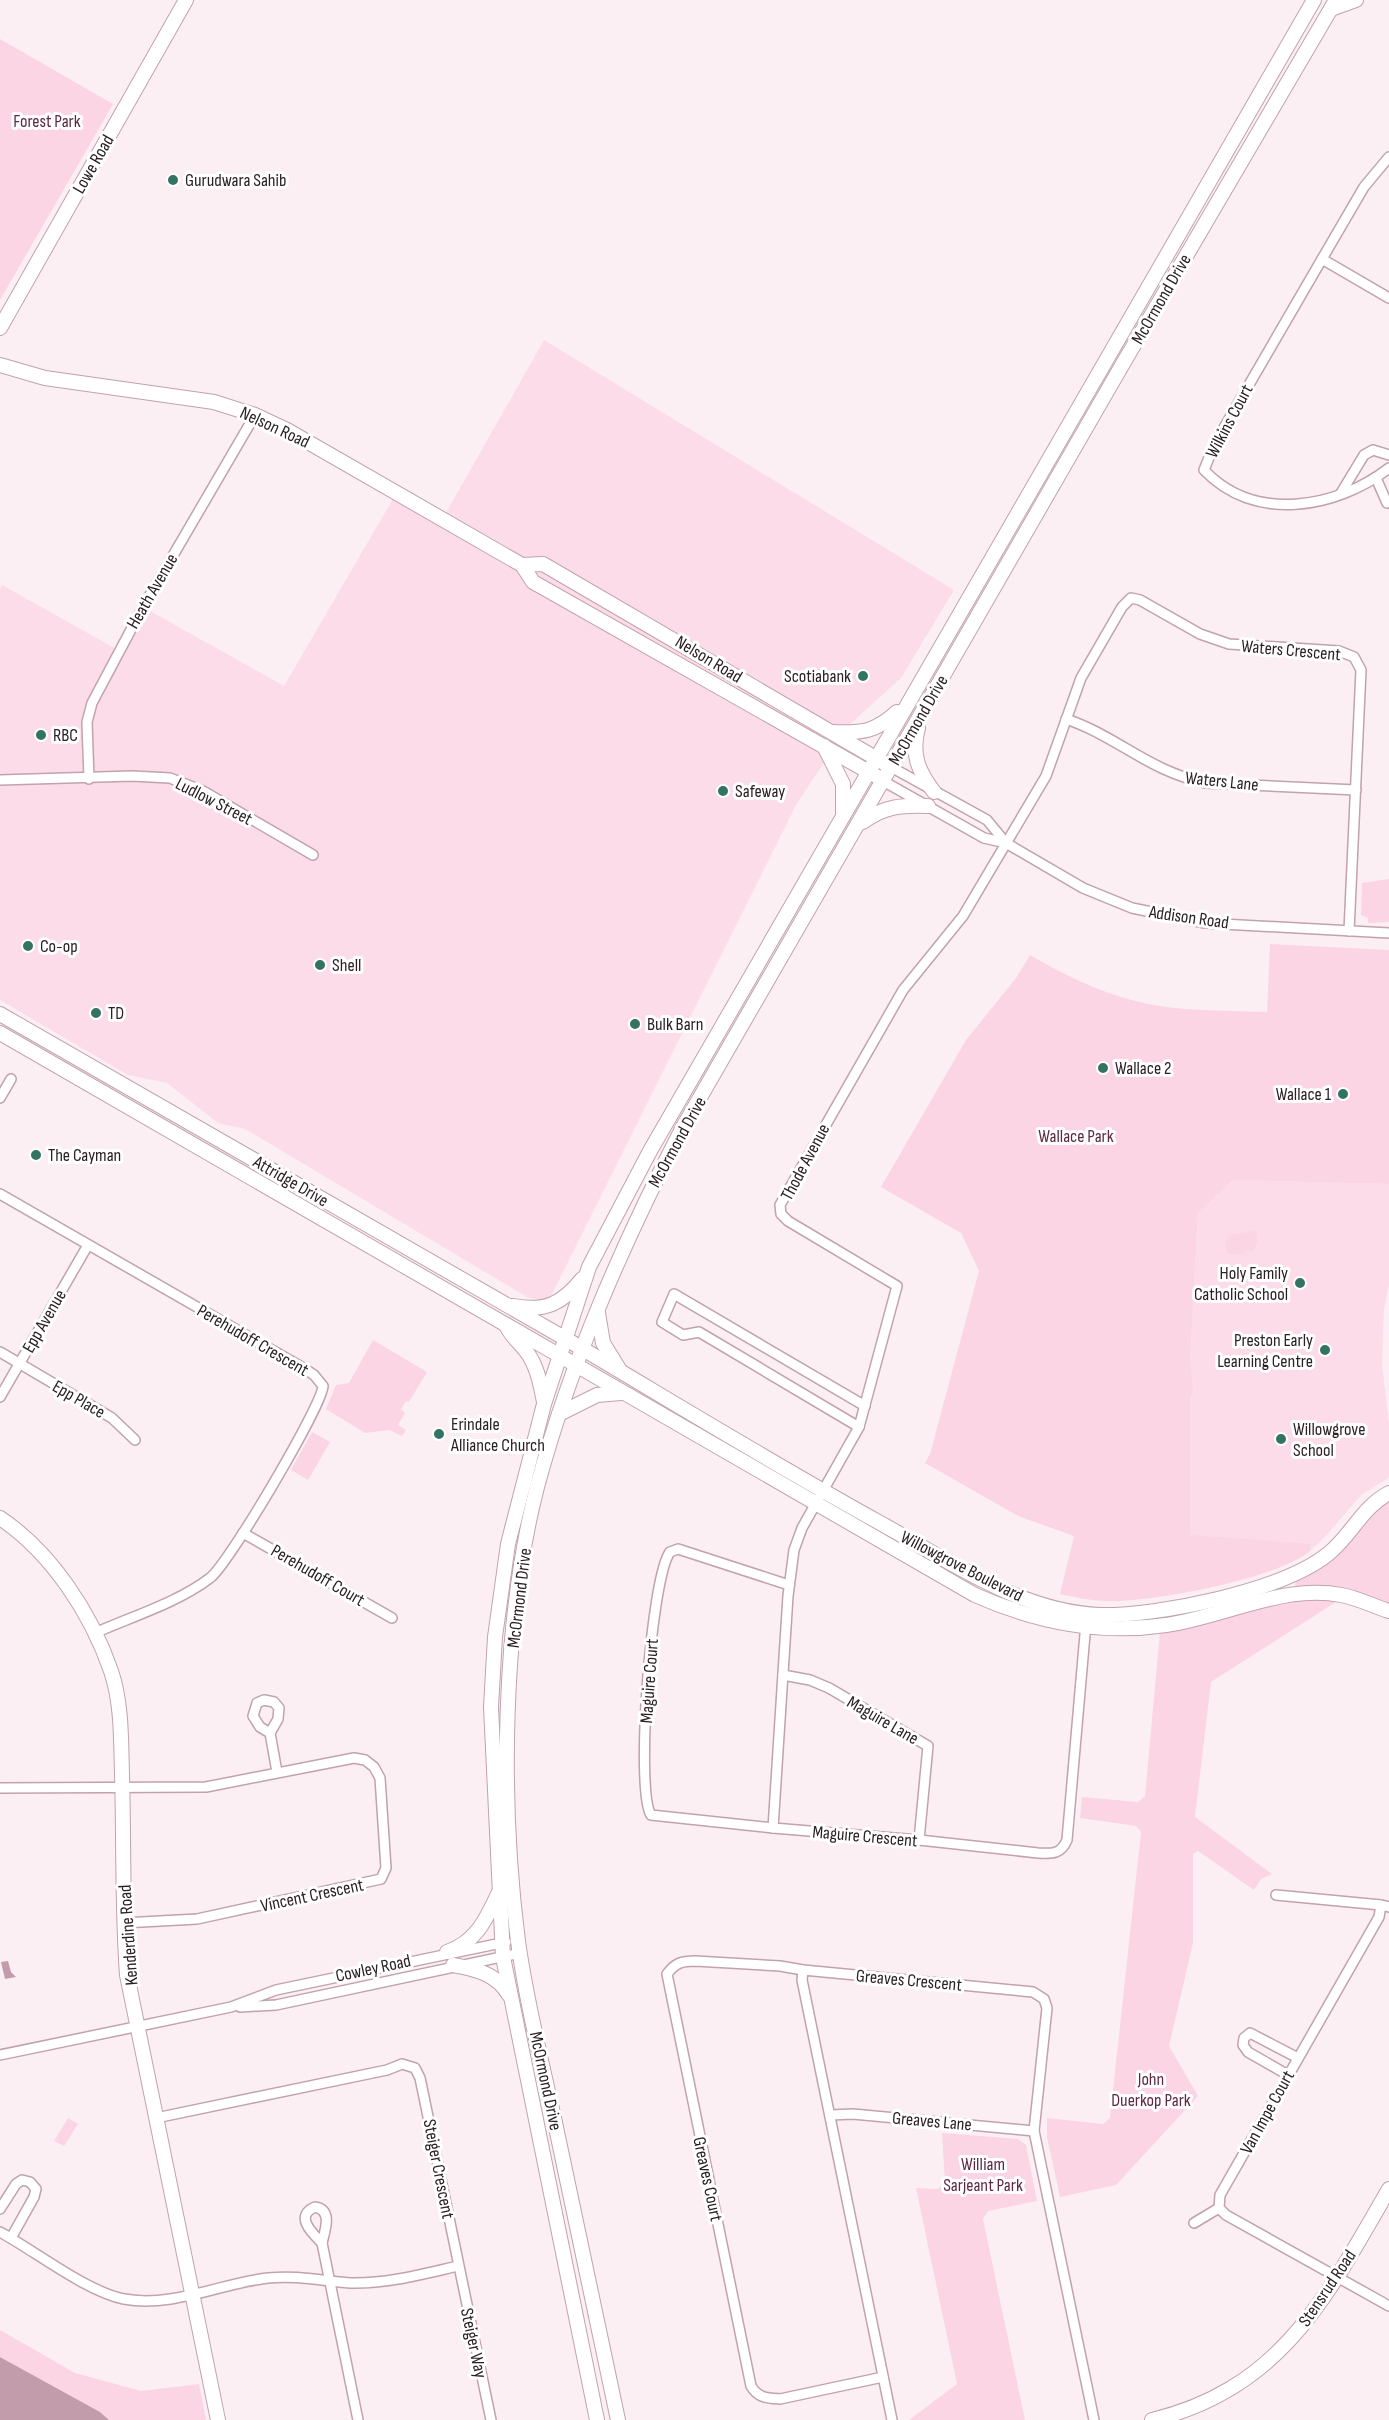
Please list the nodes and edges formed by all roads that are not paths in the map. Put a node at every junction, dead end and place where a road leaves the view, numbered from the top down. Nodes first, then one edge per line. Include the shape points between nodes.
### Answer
1 (186, 0) edge
2 (1314, 0) edge
3 (1356, 0) edge
4 (1334, 4) edge
5 (1389, 157) edge
6 (1322, 259) junction
7 (1389, 298) edge
8 (0, 328) edge
9 (0, 365) edge
10 (255, 415) junction
11 (1389, 455) edge
12 (1389, 468) edge
13 (1376, 478) junction
14 (1341, 493) junction
15 (1387, 503) dead end
16 (522, 565) junction
17 (906, 705) junction
18 (921, 714) junction
19 (1066, 719) junction
20 (831, 732) junction
21 (823, 745) junction
22 (876, 758) junction
23 (891, 767) junction
24 (869, 772) junction
25 (89, 779) junction
26 (0, 780) edge
27 (883, 781) junction
28 (1356, 790) junction
29 (934, 792) junction
30 (928, 806) junction
31 (843, 817) junction
32 (859, 825) junction
33 (1006, 843) junction
34 (313, 855) dead end
35 (1348, 931) junction
36 (1389, 933) edge
37 (0, 1014) edge
38 (724, 1025) junction
39 (0, 1033) edge
40 (724, 1057) junction
41 (11, 1079) dead end
42 (0, 1098) edge
43 (0, 1194) edge
44 (88, 1245) junction
45 (589, 1267) junction
46 (503, 1304) junction
47 (598, 1305) junction
48 (506, 1325) junction
49 (567, 1340) junction
50 (581, 1349) junction
51 (0, 1352) edge
52 (561, 1357) junction
53 (19, 1363) junction
54 (575, 1365) junction
55 (627, 1377) junction
56 (622, 1393) junction
57 (0, 1396) edge
58 (544, 1404) junction
59 (865, 1406) junction
60 (559, 1414) junction
61 (859, 1427) junction
62 (135, 1440) dead end
63 (1389, 1493) edge
64 (819, 1497) junction
65 (0, 1518) edge
66 (243, 1533) junction
67 (789, 1585) junction
68 (1389, 1611) edge
69 (392, 1618) dead end
70 (1086, 1621) junction
71 (95, 1633) junction
72 (783, 1675) junction
73 (270, 1733) dead end
74 (277, 1772) junction
75 (0, 1788) edge
76 (123, 1789) junction
77 (773, 1828) junction
78 (919, 1840) junction
79 (499, 1892) junction
80 (1276, 1895) dead end
81 (1385, 1906) edge
82 (123, 1923) junction
83 (502, 1943) junction
84 (519, 1946) junction
85 (447, 1952) junction
86 (503, 1957) junction
87 (453, 1965) junction
88 (803, 1970) junction
89 (512, 1999) junction
90 (231, 2007) junction
91 (140, 2027) junction
92 (0, 2055) edge
93 (1298, 2058) junction
94 (1288, 2075) junction
95 (830, 2115) junction
96 (156, 2118) junction
97 (1034, 2131) junction
98 (1389, 2189) edge
99 (1219, 2208) junction
100 (0, 2209) edge
101 (1194, 2223) dead end
102 (0, 2232) edge
103 (11, 2238) junction
104 (322, 2243) dead end
105 (458, 2266) junction
106 (1337, 2278) junction
107 (329, 2279) junction
108 (192, 2293) junction
109 (1389, 2306) edge
110 (883, 2377) junction
111 (218, 2420) edge
112 (358, 2420) edge
113 (490, 2420) edge
114 (597, 2420) edge
115 (618, 2420) edge
116 (892, 2420) edge
117 (1094, 2420) edge
118 (1152, 2420) edge

1 - 8 main road, Lowe Road
2 - 17 main road, McOrmond Drive
3 - 4 main road
4 - 18 main road, McOrmond Drive
5 - 6 street via 1364,187
6 - 7 street
6 - 14 street, Wilkins Court via 1214,445 1204,470 1219,486 1267,504 1294,505
9 - 10 main road, Nelson Road via 45,378 205,400
10 - 16 main road, Nelson Road via 287,429
10 - 25 street, Heath Avenue via 142,607 92,702 87,722
11 - 14 street via 1373,450 1364,455
12 - 13 street, Wilkins Court
13 - 14 street, Wilkins Court
13 - 15 street
16 - 20 main road, Nelson Road via 543,564
16 - 21 main road, Nelson Road via 533,582
17 - 20 main road via 880,728 856,733
17 - 22 main road, McOrmond Drive
18 - 23 main road, McOrmond Drive
18 - 29 main road via 913,751
19 - 28 street, Waters Lane via 1184,778 1206,783
19 - 28 street, Waters Crescent via 1081,678 1122,607 1131,598 1140,600 1200,634 1229,644 1339,651 1354,657 1361,670
19 - 33 street, Waters Crescent via 1046,776
20 - 22 main road, Nelson Road
21 - 24 main road, Nelson Road
21 - 31 main road via 843,784
22 - 23 main road, Nelson Road
22 - 24 main road, McOrmond Drive
23 - 27 main road, McOrmond Drive
23 - 29 street, Addison Road
24 - 27 main road, Nelson Road
24 - 31 main road, McOrmond Drive
25 - 26 street, Ludlow Street
25 - 34 street, Ludlow Street via 170,778 214,797
27 - 30 street, Addison Road
27 - 32 main road, McOrmond Drive
28 - 35 street, Waters Crescent
29 - 33 street, Addison Road via 987,820
30 - 32 main road via 894,806 878,811
30 - 33 street, Addison Road via 984,838
31 - 38 main road, McOrmond Drive
32 - 40 main road, McOrmond Drive
33 - 35 street, Addison Road via 1083,888 1154,915 1205,923
33 - 59 street, Thode Avenue via 963,916 903,990 780,1204 788,1221 897,1286
35 - 36 street, Addison Road
37 - 46 main road, Attridge Drive
38 - 40 main road
38 - 45 main road, McOrmond Drive via 650,1151
39 - 48 main road, Attridge Drive
40 - 47 main road, McOrmond Drive via 643,1204
41 - 42 street
43 - 44 street, Perehudoff Crescent
44 - 53 street, Epp Avenue
44 - 66 street, Perehudoff Crescent via 295,1363 321,1382 321,1398
45 - 46 main road via 566,1298 558,1302 538,1309
45 - 49 main road, McOrmond Drive
46 - 49 main road, Attridge Drive
47 - 50 main road, McOrmond Drive
47 - 55 main road via 606,1351
48 - 52 main road, Attridge Drive
48 - 58 main road via 530,1355
49 - 50 main road, Attridge Drive
49 - 52 main road, McOrmond Drive
50 - 54 main road, McOrmond Drive
50 - 55 main road, Willowgrove Boulevard
51 - 53 street, Epp Place
52 - 54 main road, Attridge Drive
52 - 58 main road, McOrmond Drive
53 - 57 street, Epp Avenue
53 - 62 street, Epp Place via 112,1418
54 - 56 main road, Willowgrove Boulevard
54 - 60 main road, McOrmond Drive
55 - 64 main road, Willowgrove Boulevard
56 - 60 main road via 597,1395
56 - 64 main road, Willowgrove Boulevard
58 - 79 main road, McOrmond Drive via 508,1544 495,1637 491,1707
59 - 61 street, Thode Avenue
59 - 61 street via 674,1294 662,1322 683,1335 699,1332
60 - 84 main road, McOrmond Drive via 524,1548 508,1707 508,1799
61 - 64 street, Thode Avenue
63 - 70 main road, Willowgrove Boulevard via 1367,1508 1330,1552 1291,1576 1214,1600
64 - 67 street via 794,1550
64 - 70 main road, Willowgrove Boulevard via 1005,1590
65 - 71 main road, Kenderdine Road via 14,1527 66,1585
66 - 69 street, Perehudoff Court
66 - 71 street, Perehudoff Crescent via 213,1577 188,1593
67 - 72 street
67 - 77 street, Maguire Court via 678,1549 670,1552 661,1570 648,1668 645,1790 651,1815
68 - 70 main road, Willowgrove Boulevard via 1342,1595 1297,1594 1167,1625 1133,1629
70 - 78 street, Maguire Crescent via 1067,1840 1061,1850 1055,1854 1038,1853
71 - 76 main road, Kenderdine Road via 112,1672 121,1727
72 - 77 street
72 - 78 street, Maguire Lane via 829,1688 928,1746
73 - 74 street
74 - 76 street, Vincent Crescent via 206,1787
74 - 82 street, Vincent Crescent via 340,1758 365,1760 374,1767 380,1778 386,1868 381,1879 197,1919
75 - 76 street, Vincent Crescent
76 - 82 main road, Kenderdine Road
77 - 78 street, Maguire Crescent
79 - 83 main road, McOrmond Drive
79 - 85 main road via 479,1931
80 - 81 street
81 - 93 street, Van Impe Court
82 - 91 main road, Kenderdine Road via 128,1975
83 - 84 street, Cowley Road
83 - 85 street, Cowley Road
83 - 86 main road, McOrmond Drive
84 - 86 street, Cowley Road
84 - 115 main road, McOrmond Drive
85 - 90 street, Cowley Road via 276,1990
86 - 87 street, Cowley Road
86 - 89 main road, McOrmond Drive
87 - 89 main road via 476,1969 502,1983
87 - 90 street, Cowley Road via 276,2006
88 - 95 street
88 - 97 street, Greaves Crescent via 1033,1992 1044,1999 1047,2008
88 - 110 street, Greaves Court via 682,1961 667,1974 755,2394 780,2399
89 - 114 main road, McOrmond Drive
90 - 91 street, Cowley Road
91 - 92 street, Cowley Road
91 - 96 main road, Kenderdine Road
93 - 94 street, Van Impe Court
93 - 94 street via 1258,2035 1250,2033 1244,2038 1248,2052
94 - 99 street, Van Impe Court via 1220,2195
95 - 97 street, Greaves Lane
95 - 110 street
96 - 105 street, Steiger Crescent via 402,2064 415,2068
96 - 108 main road, Kenderdine Road
97 - 117 street, Greaves Crescent
98 - 106 main road, Stensrud Road
99 - 101 street
99 - 106 street
100 - 103 street via 22,2180 36,2189
102 - 103 street
103 - 108 street via 93,2287 124,2299 153,2301
104 - 107 street
105 - 107 street via 398,2279 351,2283
105 - 113 street, Steiger Way
106 - 109 street
106 - 118 main road, Stensrud Road via 1321,2305 1295,2335 1251,2374 1199,2403
107 - 108 street via 284,2276
107 - 112 street
108 - 111 main road, Kenderdine Road
110 - 116 street

